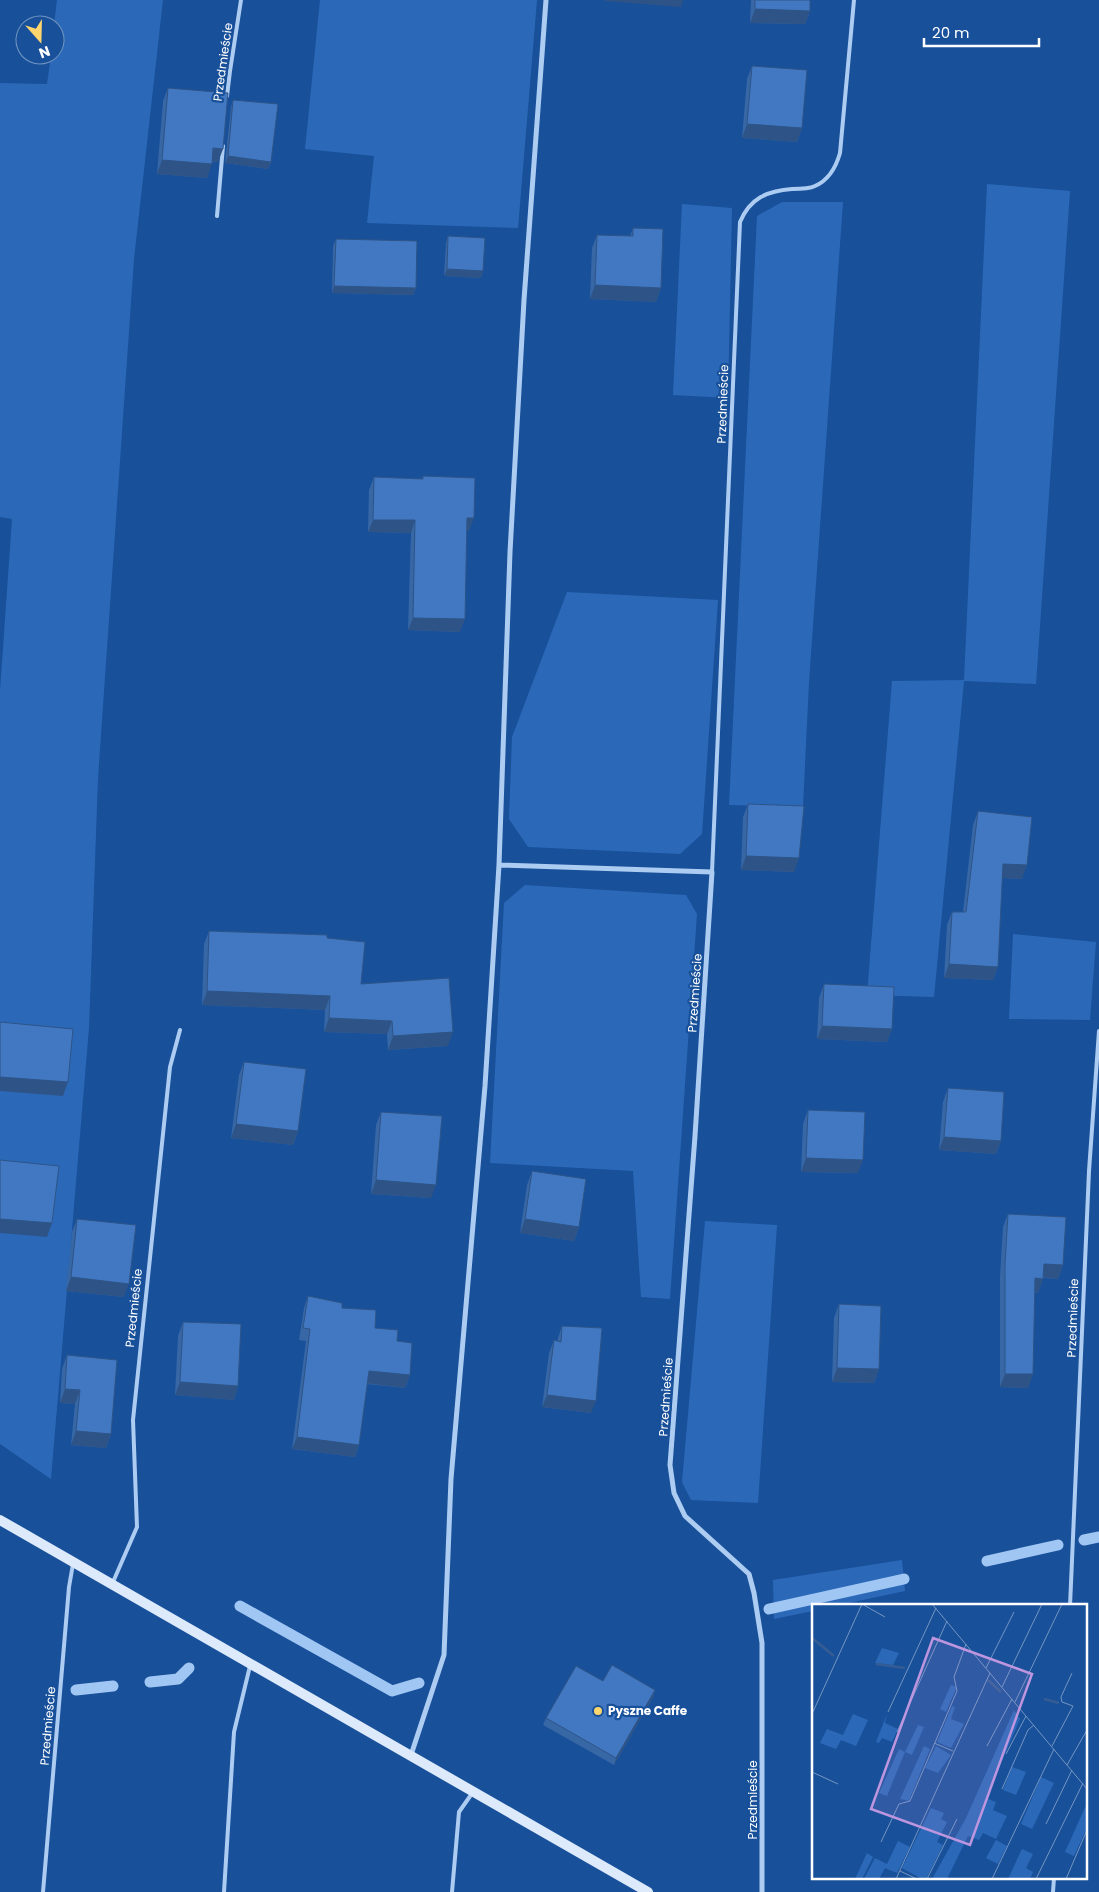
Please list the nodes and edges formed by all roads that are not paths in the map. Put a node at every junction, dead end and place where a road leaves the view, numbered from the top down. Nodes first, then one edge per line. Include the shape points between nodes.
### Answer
1 (242, 0) edge
2 (546, 0) edge
3 (854, 0) edge
4 (227, 100) edge
5 (224, 138) edge
6 (216, 216) dead end
7 (498, 865) junction
8 (712, 872) junction
9 (180, 1030) dead end
10 (1099, 1031) edge
11 (0, 1520) edge
12 (73, 1561) junction
13 (112, 1584) junction
14 (1070, 1604) edge
15 (250, 1664) junction
16 (410, 1756) junction
17 (473, 1792) junction
18 (43, 1892) edge
19 (224, 1892) edge
20 (452, 1892) edge
21 (648, 1892) edge
22 (762, 1892) edge

1 - 4 lane, Przedmieście
2 - 7 street via 510,552
3 - 8 lane, Przedmieście via 836,167 816,186 780,190 752,202 740,222
5 - 6 lane
7 - 8 street
7 - 16 street via 485,1086 451,1479 444,1655
8 - 22 street, Przedmieście via 670,1465 674,1493 686,1516 749,1574 754,1593 762,1643
9 - 13 lane, Przedmieście via 170,1067 133,1420 137,1527
10 - 14 lane, Przedmieście via 1089,1171
11 - 12 main road
12 - 13 main road
12 - 18 lane, Przedmieście
13 - 15 main road
15 - 16 main road
15 - 19 lane via 234,1732
16 - 17 main road
17 - 20 lane via 459,1812
17 - 21 main road

